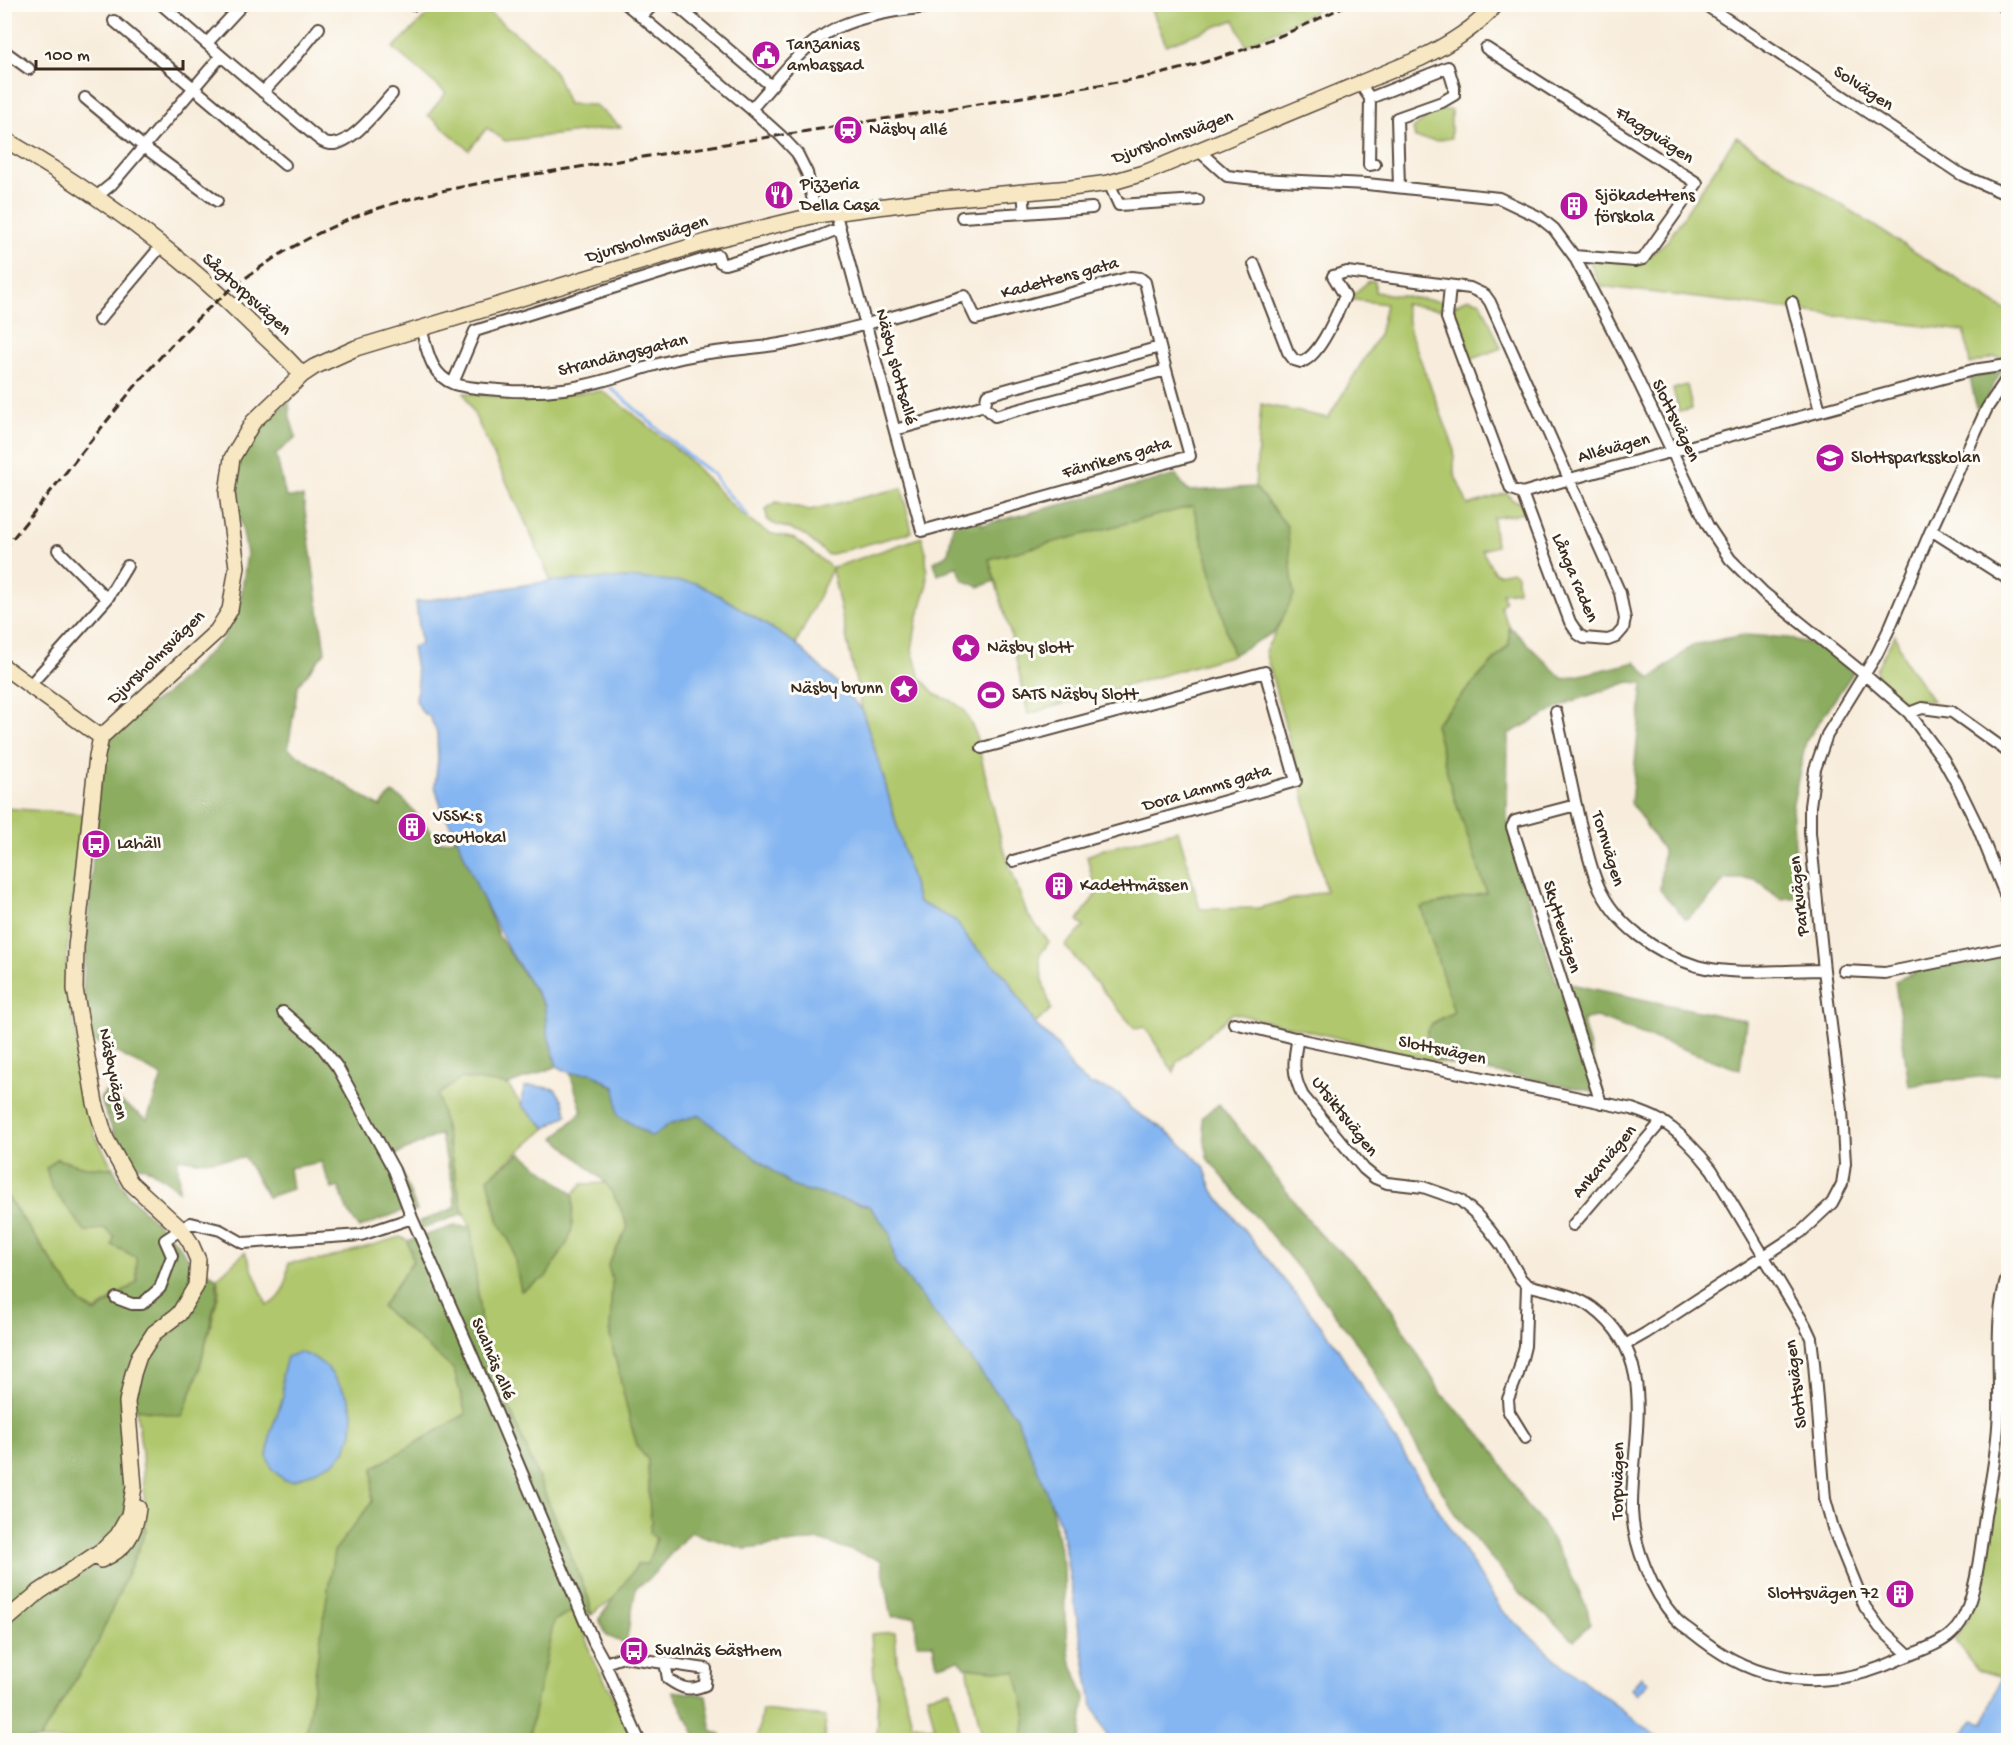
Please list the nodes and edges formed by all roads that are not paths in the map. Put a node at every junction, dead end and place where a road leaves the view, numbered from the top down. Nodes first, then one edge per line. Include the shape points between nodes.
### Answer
1 (161, 4) edge
2 (243, 4) edge
3 (626, 4) edge
4 (654, 4) edge
5 (675, 4) edge
6 (960, 4) edge
7 (1496, 4) edge
8 (1704, 4) edge
9 (2002, 4) edge
10 (2008, 12) edge
11 (641, 17) junction
12 (114, 21) dead end
13 (320, 28) dead end
14 (207, 43) junction
15 (1486, 48) dead end
16 (4, 51) edge
17 (221, 56) junction
18 (29, 69) dead end
19 (770, 85) junction
20 (195, 87) junction
21 (263, 92) junction
22 (392, 94) dead end
23 (85, 98) dead end
24 (751, 109) junction
25 (4, 139) edge
26 (144, 147) junction
27 (1199, 151) junction
28 (1375, 164) dead end
29 (285, 165) dead end
30 (1109, 183) junction
31 (1399, 187) junction
32 (1023, 192) junction
33 (2008, 195) edge
34 (96, 197) junction
35 (1198, 200) dead end
36 (217, 201) dead end
37 (1092, 208) dead end
38 (836, 211) junction
39 (1025, 213) junction
40 (816, 215) junction
41 (962, 217) dead end
42 (840, 228) junction
43 (162, 245) junction
44 (1574, 256) junction
45 (1254, 264) dead end
46 (1450, 286) junction
47 (1792, 302) dead end
48 (99, 320) dead end
49 (866, 324) junction
50 (422, 328) junction
51 (1160, 347) junction
52 (2008, 365) edge
53 (1166, 370) junction
54 (302, 375) junction
55 (2008, 377) edge
56 (453, 383) junction
57 (984, 406) junction
58 (1820, 411) junction
59 (895, 430) junction
60 (1672, 451) junction
61 (1570, 478) junction
62 (1522, 494) junction
63 (1930, 530) junction
64 (922, 531) joint
65 (58, 550) dead end
66 (127, 566) dead end
67 (2008, 579) edge
68 (107, 599) junction
69 (4, 667) edge
70 (1864, 674) junction
71 (30, 685) junction
72 (1556, 712) dead end
73 (1909, 713) junction
74 (101, 737) junction
75 (982, 748) dead end
76 (2008, 752) edge
77 (1576, 805) junction
78 (1013, 861) dead end
79 (2008, 902) edge
80 (2008, 948) edge
81 (1824, 970) junction
82 (1844, 970) dead end
83 (283, 1012) dead end
84 (1234, 1023) dead end
85 (1298, 1038) junction
86 (1601, 1103) junction
87 (1662, 1121) junction
88 (412, 1218) junction
89 (1573, 1225) dead end
90 (181, 1229) junction
91 (1765, 1256) junction
92 (2008, 1275) edge
93 (1527, 1285) junction
94 (116, 1298) dead end
95 (1625, 1345) junction
96 (1525, 1438) dead end
97 (4, 1622) edge
98 (1909, 1655) junction
99 (665, 1662) dead end
100 (605, 1663) junction
101 (639, 1740) edge

1 - 14 street
2 - 14 street
3 - 11 street
4 - 11 street
5 - 19 street
6 - 19 street via 922,7 840,26 821,36
7 - 27 street, Djursholmsvägen via 1446,46
8 - 33 street, Solvägen via 1962,175
9 - 10 street
11 - 24 street
12 - 20 street
13 - 21 street
14 - 17 street
15 - 44 street, Flaggvägen via 1697,183 1643,259
16 - 18 street
17 - 20 street
17 - 21 street
19 - 24 street
20 - 26 street
20 - 29 street
21 - 22 street via 330,144 358,131
23 - 26 street
24 - 40 street via 797,153 807,173
25 - 34 street, Sågtorpsvägen
26 - 34 street
26 - 36 street
27 - 30 street, Djursholmsvägen
27 - 31 street, Slottsvägen via 1227,176
28 - 31 street via 1369,165 1367,94 1448,67 1454,95 1397,118
30 - 32 street, Djursholmsvägen
30 - 35 street via 1119,205
31 - 44 street, Slottsvägen via 1499,198 1512,203 1539,217
32 - 38 street, Djursholmsvägen
32 - 39 street
34 - 43 street, Sågtorpsvägen
37 - 39 street
38 - 40 street, Djursholmsvägen
38 - 42 street, Näsby slottsallé
39 - 41 street
40 - 50 street, Djursholmsvägen via 735,234
42 - 49 street, Näsby slottsallé
42 - 56 street via 725,264 718,255 475,331
43 - 48 street
43 - 54 street, Sågtorpsvägen via 231,304
44 - 60 street, Slottsvägen
45 - 46 street, Långa raden via 1288,352 1301,362 1312,356 1345,296 1334,276 1347,272
46 - 61 street, Långa raden via 1479,291 1490,302
46 - 62 street, Långa raden via 1447,318 1511,489
47 - 58 street
49 - 51 street, Kadettens gata via 965,296 976,319 1131,277 1145,282
49 - 56 street, Strandängsgatan via 782,344 682,358 563,389 527,392
49 - 59 street, Näsby slottsallé
50 - 54 street, Djursholmsvägen via 356,348
50 - 56 street via 432,366
51 - 53 street
51 - 57 street via 987,395
52 - 58 street, Allévägen via 1973,370
53 - 57 street via 995,416
53 - 64 street, Fänrikens gata via 1190,456
54 - 74 street, Djursholmsvägen via 253,422 232,458 227,493 237,567 230,610 217,631
55 - 63 street, Parkvägen via 1987,408
57 - 59 street
58 - 60 street, Allévägen
59 - 64 street, Näsby slottsallé
60 - 61 street, Allévägen
60 - 70 street, Slottsvägen via 1708,526 1730,559 1764,593
61 - 62 street, Allévägen
61 - 62 street, Långa raden via 1620,593 1623,628 1608,640 1584,638 1570,622
63 - 67 street
63 - 70 street, Parkvägen via 1890,627
65 - 68 street
66 - 68 street
68 - 71 street
69 - 71 street
70 - 73 street, Slottsvägen
70 - 81 street, Parkvägen via 1822,745 1813,783 1810,833
71 - 74 street
72 - 77 street, Tornvägen
73 - 76 street via 1923,708 1952,712
73 - 79 street, Slottsvägen via 1957,784
74 - 90 street, Näsbyvägen via 89,821 75,989 95,1103 106,1139 130,1182
75 - 78 street, Dora Lamms gata via 1265,672 1296,781
77 - 81 street, Tornvägen via 1601,891 1616,914 1648,943 1697,966 1753,971
77 - 86 street, Skyttevägen via 1515,821 1512,827
80 - 82 street via 1885,973
81 - 91 street, Parkvägen via 1842,1110 1843,1178 1836,1197 1818,1218
83 - 88 street, Svalnäs allé via 319,1043 345,1079 394,1170
84 - 85 street, Slottsvägen
85 - 86 street, Slottsvägen
85 - 93 street, Utsiktsvägen via 1293,1065 1297,1085 1364,1169 1387,1183 1424,1187 1460,1200 1502,1245
86 - 87 street, Slottsvägen via 1632,1109
87 - 89 street, Ankarvägen
87 - 91 street, Slottsvägen via 1704,1160
88 - 90 street via 361,1235 243,1243 206,1226 191,1223
88 - 100 street, Svalnäs allé
90 - 94 street via 165,1240 172,1256 160,1288 142,1304
90 - 97 street, Näsbyvägen via 198,1260 196,1286 179,1314 154,1333 133,1374 127,1401 134,1487 129,1515 118,1535 104,1548 39,1592
91 - 95 street, Parkvägen
91 - 98 street, Slottsvägen via 1811,1338 1825,1499 1833,1528 1865,1607 1880,1628
92 - 98 street via 2000,1300 1998,1434 1968,1607 1950,1635
93 - 95 street, Torpvägen via 1575,1298 1593,1308
93 - 96 street via 1525,1346 1508,1399 1509,1412
95 - 98 street, Torpvägen via 1637,1381 1632,1511 1635,1536 1645,1567 1676,1619 1716,1651 1757,1672 1782,1678 1830,1679 1883,1667
99 - 100 street via 623,1657
100 - 101 street, Svalnäs allé

